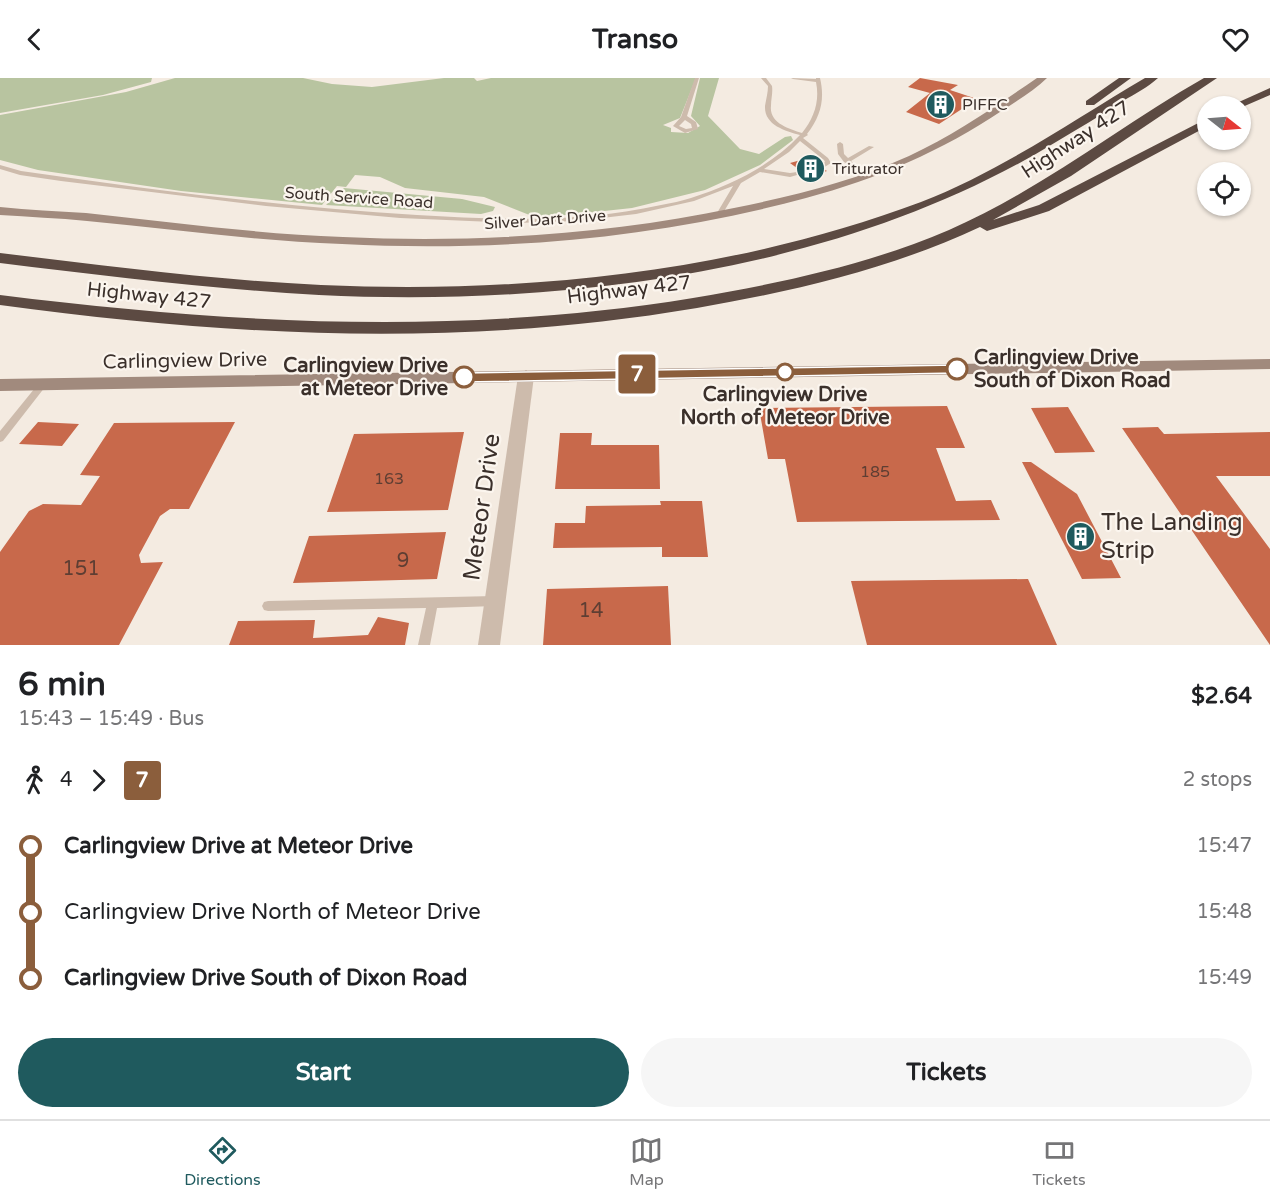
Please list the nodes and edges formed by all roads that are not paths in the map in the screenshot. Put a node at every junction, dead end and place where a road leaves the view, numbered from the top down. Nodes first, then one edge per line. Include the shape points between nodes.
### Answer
1 (697, 78) edge
2 (763, 78) edge
3 (793, 78) edge
4 (1028, 78) edge
5 (1043, 78) edge
6 (1126, 78) edge
7 (1154, 78) edge
8 (1212, 78) edge
9 (819, 79) edge
10 (1270, 91) edge
11 (1251, 99) edge
12 (1010, 100) junction
13 (684, 117) dead end
14 (1197, 127) edge
15 (803, 137) junction
16 (840, 144) dead end
17 (871, 147) dead end
18 (846, 162) junction
19 (1012, 162) junction
20 (0, 167) edge
21 (821, 167) dead end
22 (760, 170) junction
23 (802, 172) dead end
24 (862, 176) junction
25 (739, 181) junction
26 (715, 191) junction
27 (729, 200) junction
28 (0, 202) edge
29 (0, 211) edge
30 (720, 213) junction
31 (59, 214) junction
32 (936, 241) junction
33 (0, 258) edge
34 (0, 300) edge
35 (1270, 364) edge
36 (526, 376) junction
37 (0, 385) edge
38 (42, 385) junction
39 (0, 438) edge
40 (495, 601) junction
41 (433, 602) junction
42 (268, 606) dead end
43 (424, 645) edge
44 (489, 645) edge

1 - 13 lane
2 - 15 lane via 770,86 768,113 773,121
3 - 9 lane
4 - 12 street, Silver Dart Drive
5 - 12 street, Silver Dart Drive
6 - 19 highway
7 - 19 highway, Highway 427
8 - 32 highway, Highway 427 via 1055,180
9 - 15 lane, South Service Road via 817,118
10 - 11 highway
12 - 24 street, Silver Dart Drive via 966,131 891,167
14 - 32 highway via 1044,208
15 - 21 lane via 826,159 828,163
15 - 22 lane, South Service Road
16 - 18 lane
17 - 18 lane
18 - 24 lane
19 - 33 highway, Highway 427 via 926,204 847,231 726,260 591,280 475,289 327,291 185,280
20 - 26 lane, South Service Road via 168,195 494,221 612,216
22 - 23 lane via 790,175
22 - 25 lane, South Service Road
24 - 30 street, Silver Dart Drive via 791,199
25 - 26 lane, South Service Road
25 - 27 lane
26 - 27 lane via 727,193
27 - 30 lane
28 - 31 street, Silver Dart Drive
29 - 31 street, Silver Dart Drive
30 - 31 street, Silver Dart Drive via 633,230 464,243 286,237
32 - 34 highway, Highway 427 via 825,276 752,292 610,315 511,324 366,329 267,327 128,316
35 - 36 street, Carlingview Drive
36 - 38 street, Carlingview Drive
36 - 40 street, Meteor Drive
37 - 38 street, Carlingview Drive
38 - 39 lane
40 - 41 lane
40 - 44 street, Meteor Drive
41 - 42 lane
41 - 43 lane

